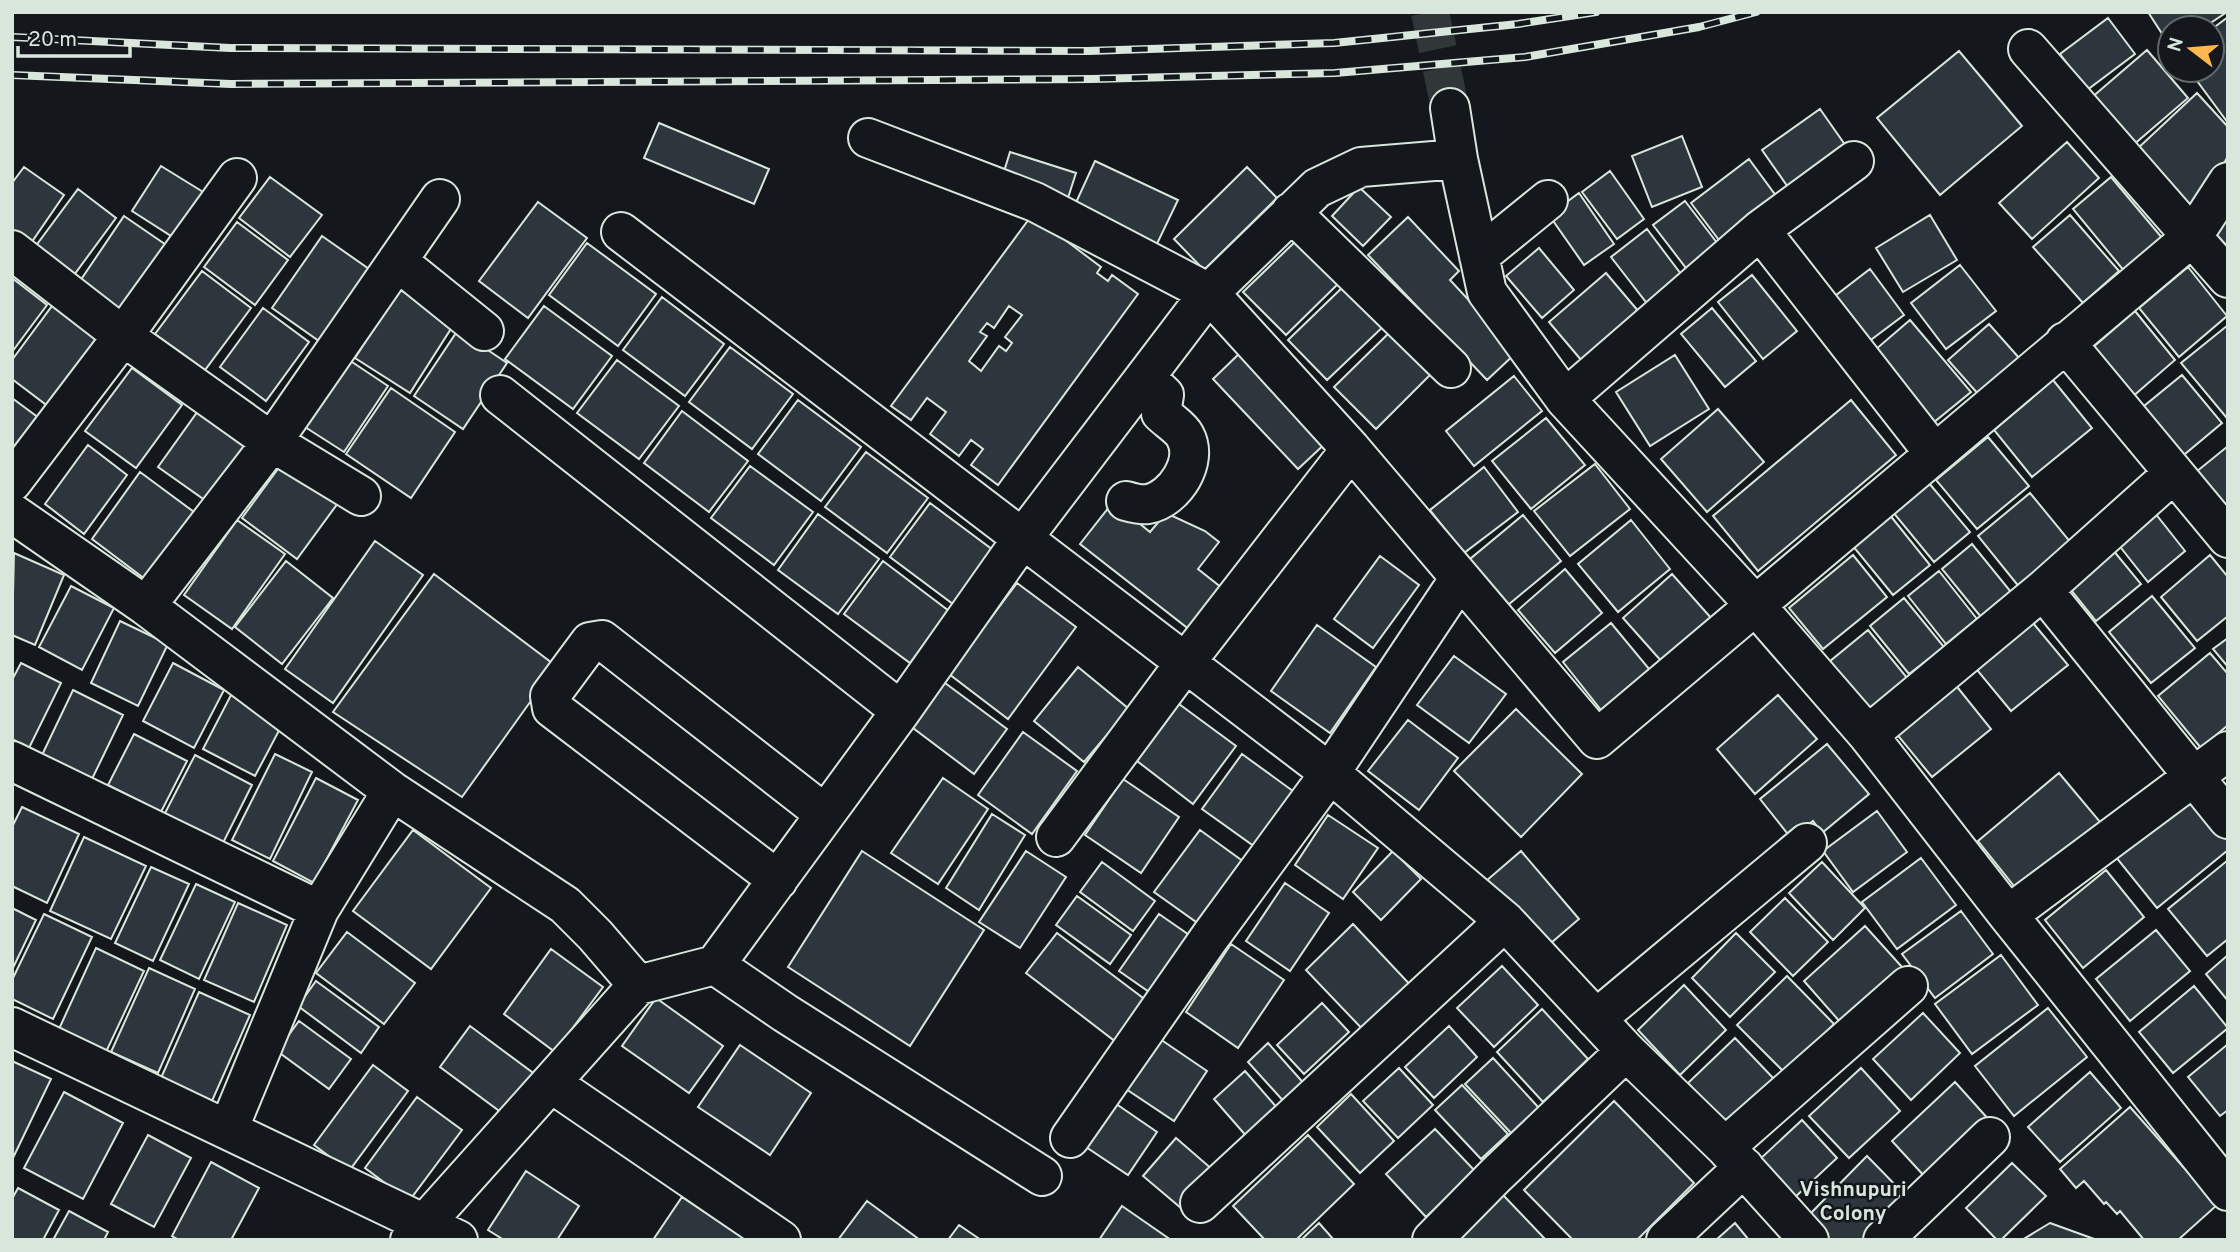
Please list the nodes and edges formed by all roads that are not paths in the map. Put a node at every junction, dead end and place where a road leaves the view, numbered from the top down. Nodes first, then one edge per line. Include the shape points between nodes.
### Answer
1 (2028, 49) dead end
2 (1450, 108) tunnel mouth
3 (869, 138) dead end
4 (1458, 159) junction
5 (1854, 161) dead end
6 (237, 178) dead end
7 (2228, 182) edge
8 (440, 199) dead end
9 (1548, 200) dead end
10 (1292, 212) junction
11 (1760, 230) junction
12 (621, 232) dead end
13 (2193, 236) junction
14 (12, 250) edge
15 (1479, 256) junction
16 (397, 261) junction
17 (2228, 278) edge
18 (1209, 293) junction
19 (484, 331) dead end
20 (123, 336) junction
21 (2065, 342) junction
22 (1451, 368) dead end
23 (1145, 377) junction
24 (500, 395) dead end
25 (1565, 400) junction
26 (272, 442) junction
27 (1351, 449) junction
28 (1934, 453) junction
29 (2174, 473) junction
30 (12, 482) edge
31 (361, 496) dead end
32 (1126, 501) dead end
33 (12, 513) edge
34 (2228, 538) edge
35 (1022, 539) junction
36 (1460, 578) junction
37 (2043, 590) junction
38 (146, 606) junction
39 (1756, 606) junction
40 (1185, 663) junction
41 (901, 710) junction
42 (1868, 734) junction
43 (2228, 751) edge
44 (12, 761) edge
45 (1331, 773) junction
46 (2195, 776) junction
47 (392, 791) junction
48 (825, 814) junction
49 (2228, 819) edge
50 (1056, 837) dead end
51 (1807, 843) dead end
52 (778, 880) junction
53 (319, 910) junction
54 (2008, 915) junction
55 (1505, 921) junction
56 (715, 965) junction
57 (638, 985) junction
58 (1908, 986) dead end
59 (1596, 1019) junction
60 (12, 1027) edge
61 (1626, 1051) junction
62 (551, 1083) junction
63 (228, 1130) junction
64 (1990, 1137) dead end
65 (1070, 1138) dead end
66 (1734, 1157) junction
67 (1042, 1176) dead end
68 (2228, 1191) edge
69 (1200, 1203) dead end
70 (431, 1234) edge
71 (781, 1240) edge
72 (1432, 1240) edge
73 (1665, 1240) edge
74 (1809, 1240) edge
75 (1883, 1240) edge

1 - 13 street
2 - 4 street
3 - 18 street via 1035,202
4 - 10 street via 1361,167 1317,188
4 - 15 street
5 - 11 street
6 - 20 street
7 - 13 street
8 - 16 street
9 - 15 street
10 - 18 street
10 - 22 street
11 - 25 street
11 - 28 street
12 - 35 street
13 - 17 street
13 - 21 street
14 - 20 street
15 - 25 street via 1487,292
16 - 19 street
16 - 26 street
18 - 23 street
18 - 27 street
20 - 26 street
20 - 30 street
21 - 28 street
21 - 29 street
23 - 32 street via 1164,395 1161,413 1185,436 1190,458 1167,497 1147,505
23 - 35 street
24 - 41 street
25 - 39 street
26 - 31 street
26 - 38 street
27 - 36 street
27 - 40 street
28 - 39 street
29 - 34 street
29 - 37 street
33 - 38 street
35 - 40 street
35 - 41 street
36 - 39 street via 1597,739
36 - 45 street
37 - 42 street
37 - 46 street
38 - 47 street
39 - 42 street
40 - 45 street
40 - 50 street
41 - 48 street
42 - 54 street
43 - 46 street
44 - 53 street
45 - 55 street
45 - 65 street
46 - 49 street
46 - 54 street
47 - 53 street
47 - 57 street via 565,905
48 - 52 street
48 - 52 street via 602,640 590,642 550,695 552,708
51 - 59 street
52 - 56 street
53 - 63 street
54 - 68 street
55 - 59 street
55 - 69 street
56 - 57 street
56 - 67 street
57 - 62 street
58 - 66 street
59 - 61 street
60 - 63 street
61 - 66 street
61 - 72 street
62 - 70 street
62 - 71 street
63 - 70 street
64 - 75 street
66 - 73 street
66 - 74 street

